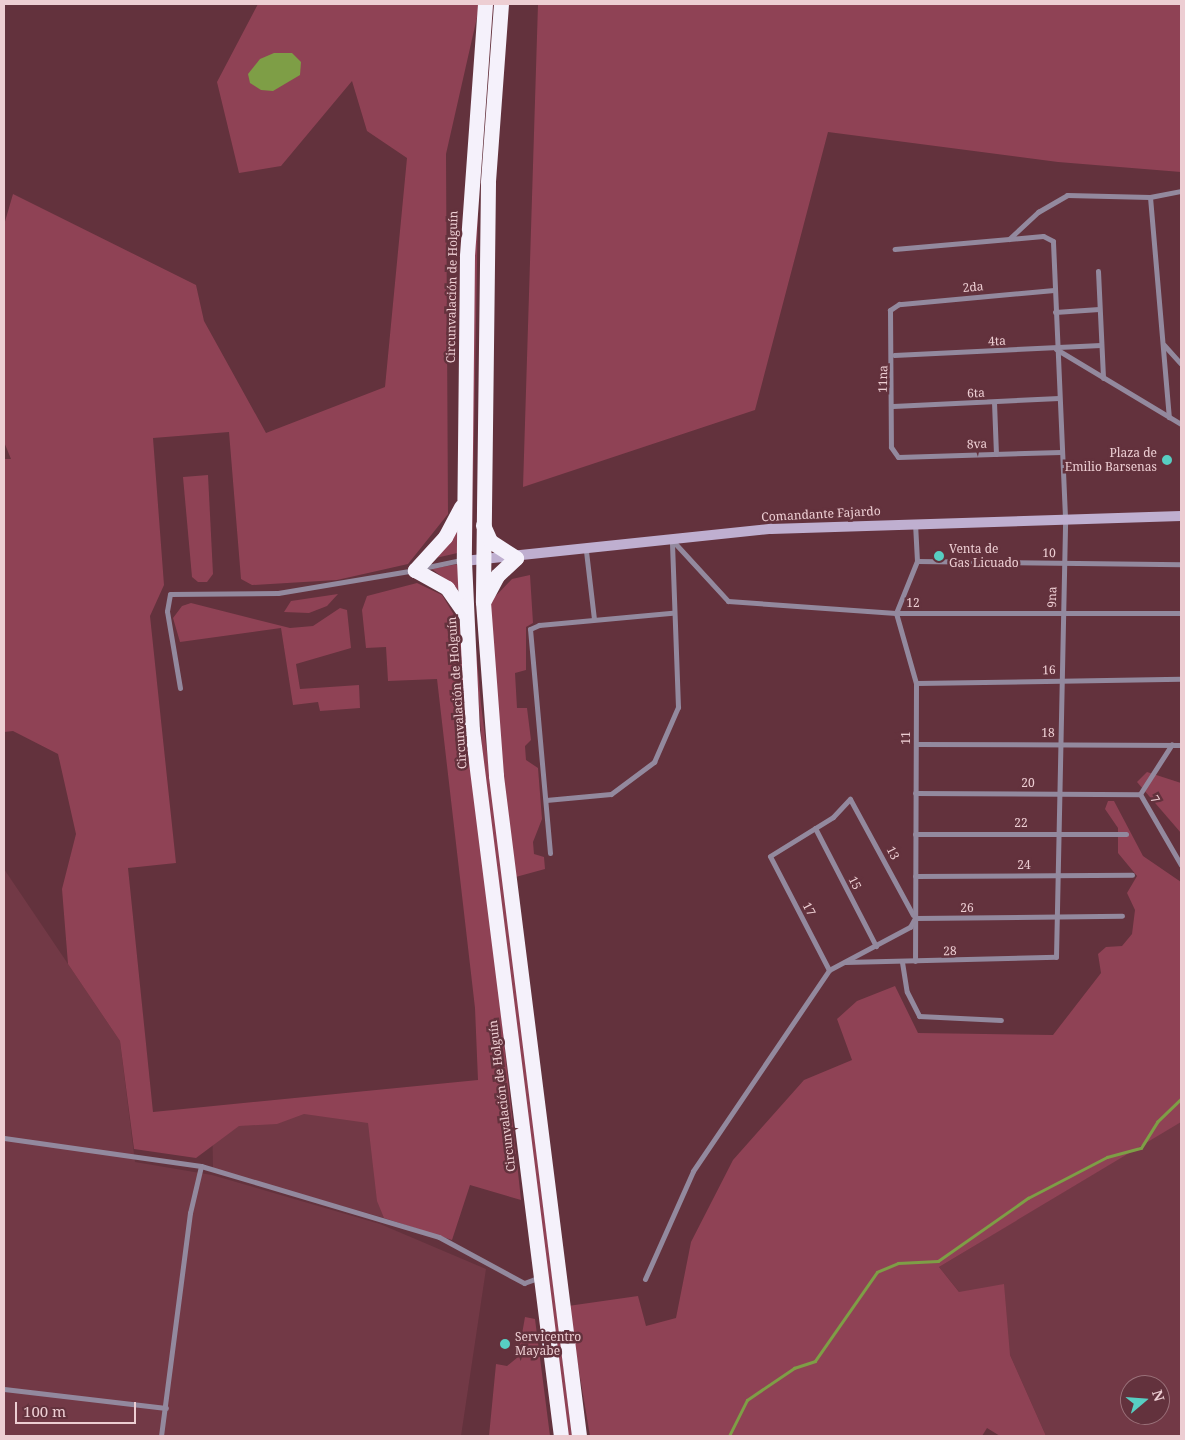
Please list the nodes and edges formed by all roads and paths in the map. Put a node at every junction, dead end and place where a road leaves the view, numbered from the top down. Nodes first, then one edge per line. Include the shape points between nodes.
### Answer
1 (485, 4) edge
2 (501, 4) edge
3 (1181, 191) edge
4 (1150, 197) junction
5 (1009, 239) junction
6 (894, 250) dead end
7 (1098, 271) dead end
8 (1054, 290) junction
9 (894, 306) joint
10 (1100, 308) junction
11 (1055, 312) junction
12 (1101, 345) junction
13 (1164, 345) junction
14 (1055, 348) junction
15 (894, 355) junction
16 (1181, 364) edge
17 (1103, 378) junction
18 (1059, 398) junction
19 (994, 402) junction
20 (893, 406) junction
21 (1169, 417) junction
22 (1181, 424) edge
23 (1062, 452) junction
24 (894, 454) joint
25 (996, 454) junction
26 (464, 496) junction
27 (1181, 516) edge
28 (1065, 517) junction
29 (914, 522) junction
30 (482, 524) junction
31 (672, 540) junction
32 (586, 551) junction
33 (482, 558) junction
34 (516, 558) junction
35 (464, 561) junction
36 (917, 561) junction
37 (1063, 563) junction
38 (1181, 564) edge
39 (415, 570) junction
40 (483, 602) junction
41 (672, 613) junction
42 (896, 613) junction
43 (1062, 613) junction
44 (1181, 613) edge
45 (466, 615) junction
46 (594, 619) junction
47 (1181, 679) edge
48 (1061, 680) junction
49 (916, 683) junction
50 (180, 688) dead end
51 (1059, 743) junction
52 (916, 744) junction
53 (1172, 744) junction
54 (1181, 746) edge
55 (916, 792) junction
56 (1059, 793) junction
57 (1140, 794) junction
58 (546, 800) junction
59 (815, 828) junction
60 (1058, 833) junction
61 (915, 834) junction
62 (1126, 834) dead end
63 (550, 853) dead end
64 (1181, 866) edge
65 (1056, 875) junction
66 (1132, 875) dead end
67 (915, 876) junction
68 (1122, 916) dead end
69 (915, 918) junction
70 (1057, 918) junction
71 (876, 946) junction
72 (1055, 958) joint
73 (915, 961) junction
74 (845, 962) junction
75 (902, 962) junction
76 (829, 970) junction
77 (1001, 1020) dead end
78 (4, 1138) edge
79 (201, 1166) junction
80 (539, 1278) junction
81 (645, 1279) dead end
82 (4, 1389) edge
83 (166, 1408) junction
84 (161, 1436) edge
85 (561, 1436) edge
86 (579, 1436) edge

1 - 26 highway, Circunvalación de Holguín via 471,159
2 - 30 highway via 488,183
3 - 4 street
4 - 5 street via 1067,195 1038,212
4 - 13 street
5 - 6 street
5 - 8 street, 9na via 1050,237
7 - 10 street
8 - 9 street, 2da
8 - 11 street, 9na
9 - 15 street, 11na
10 - 11 street
10 - 12 street
11 - 14 street, 9na
12 - 14 street, 4ta
12 - 17 street
13 - 16 street
13 - 21 street
14 - 15 street, 4ta
14 - 17 street
14 - 18 street, 9na
15 - 20 street, 11na
17 - 21 street
18 - 19 street, 6ta
18 - 23 street, 9na
19 - 20 street, 6ta
19 - 25 street
20 - 24 street, 11na
21 - 22 street
23 - 25 street, 8va
23 - 28 street, 9na
24 - 25 street, 8va
26 - 35 highway, Circunvalación de Holguín
26 - 39 highway via 445,537
27 - 28 street, Comandante Fajardo
28 - 29 street, Comandante Fajardo
28 - 37 street, 9na
29 - 31 street, Comandante Fajardo via 771,529
29 - 36 street
30 - 33 highway
30 - 34 highway via 490,540
31 - 32 street, Comandante Fajardo
31 - 41 street
31 - 42 street, 12 via 728,600
32 - 34 street, Comandante Fajardo
32 - 46 street
33 - 34 street, Comandante Fajardo
33 - 35 street, Comandante Fajardo
33 - 40 highway
34 - 40 highway via 497,576
35 - 39 street
35 - 45 highway, Circunvalación de Holguín
36 - 37 street, 10
36 - 42 street
37 - 38 street, 10
37 - 43 street, 9na
39 - 45 highway via 447,588
39 - 50 street via 278,593 170,594 167,611
40 - 86 highway via 496,776
41 - 46 street
41 - 58 street via 678,707 654,762 611,794
42 - 43 street, 12
42 - 49 street, 11
43 - 44 street, 12
43 - 48 street, 9na
45 - 80 highway, Circunvalación de Holguín via 472,730
46 - 58 street via 530,629
47 - 48 street, 16
48 - 49 street, 16
48 - 51 street, 9na
49 - 52 street, 11
51 - 52 street, 18
51 - 53 street, 18
51 - 56 street, 9na
52 - 55 street, 11
53 - 54 street, 18
53 - 57 street, 7
55 - 56 street, 20
55 - 61 street, 11
56 - 57 street, 20
56 - 60 street, 9na
57 - 64 street, 7
58 - 63 street
59 - 69 street, 13 via 850,799
59 - 71 street, 15
59 - 76 street, 17 via 770,856
60 - 61 street, 22
60 - 62 street, 22
60 - 65 street, 9na
61 - 67 street, 11
65 - 66 street, 24
65 - 67 street, 24
65 - 70 street, 9na
67 - 69 street, 11
68 - 70 street, 26
69 - 70 street, 26
69 - 71 street via 910,927
69 - 73 street, 11
70 - 72 street, 9na
71 - 74 street
72 - 73 street, 28
73 - 75 street, 28
74 - 75 street, 28
74 - 76 street
75 - 77 street via 907,992 919,1016
76 - 81 street via 693,1171
78 - 79 street
79 - 80 street via 440,1237 524,1283
79 - 83 street via 190,1213
80 - 85 highway, Circunvalación de Holguín
82 - 83 street
83 - 84 street

